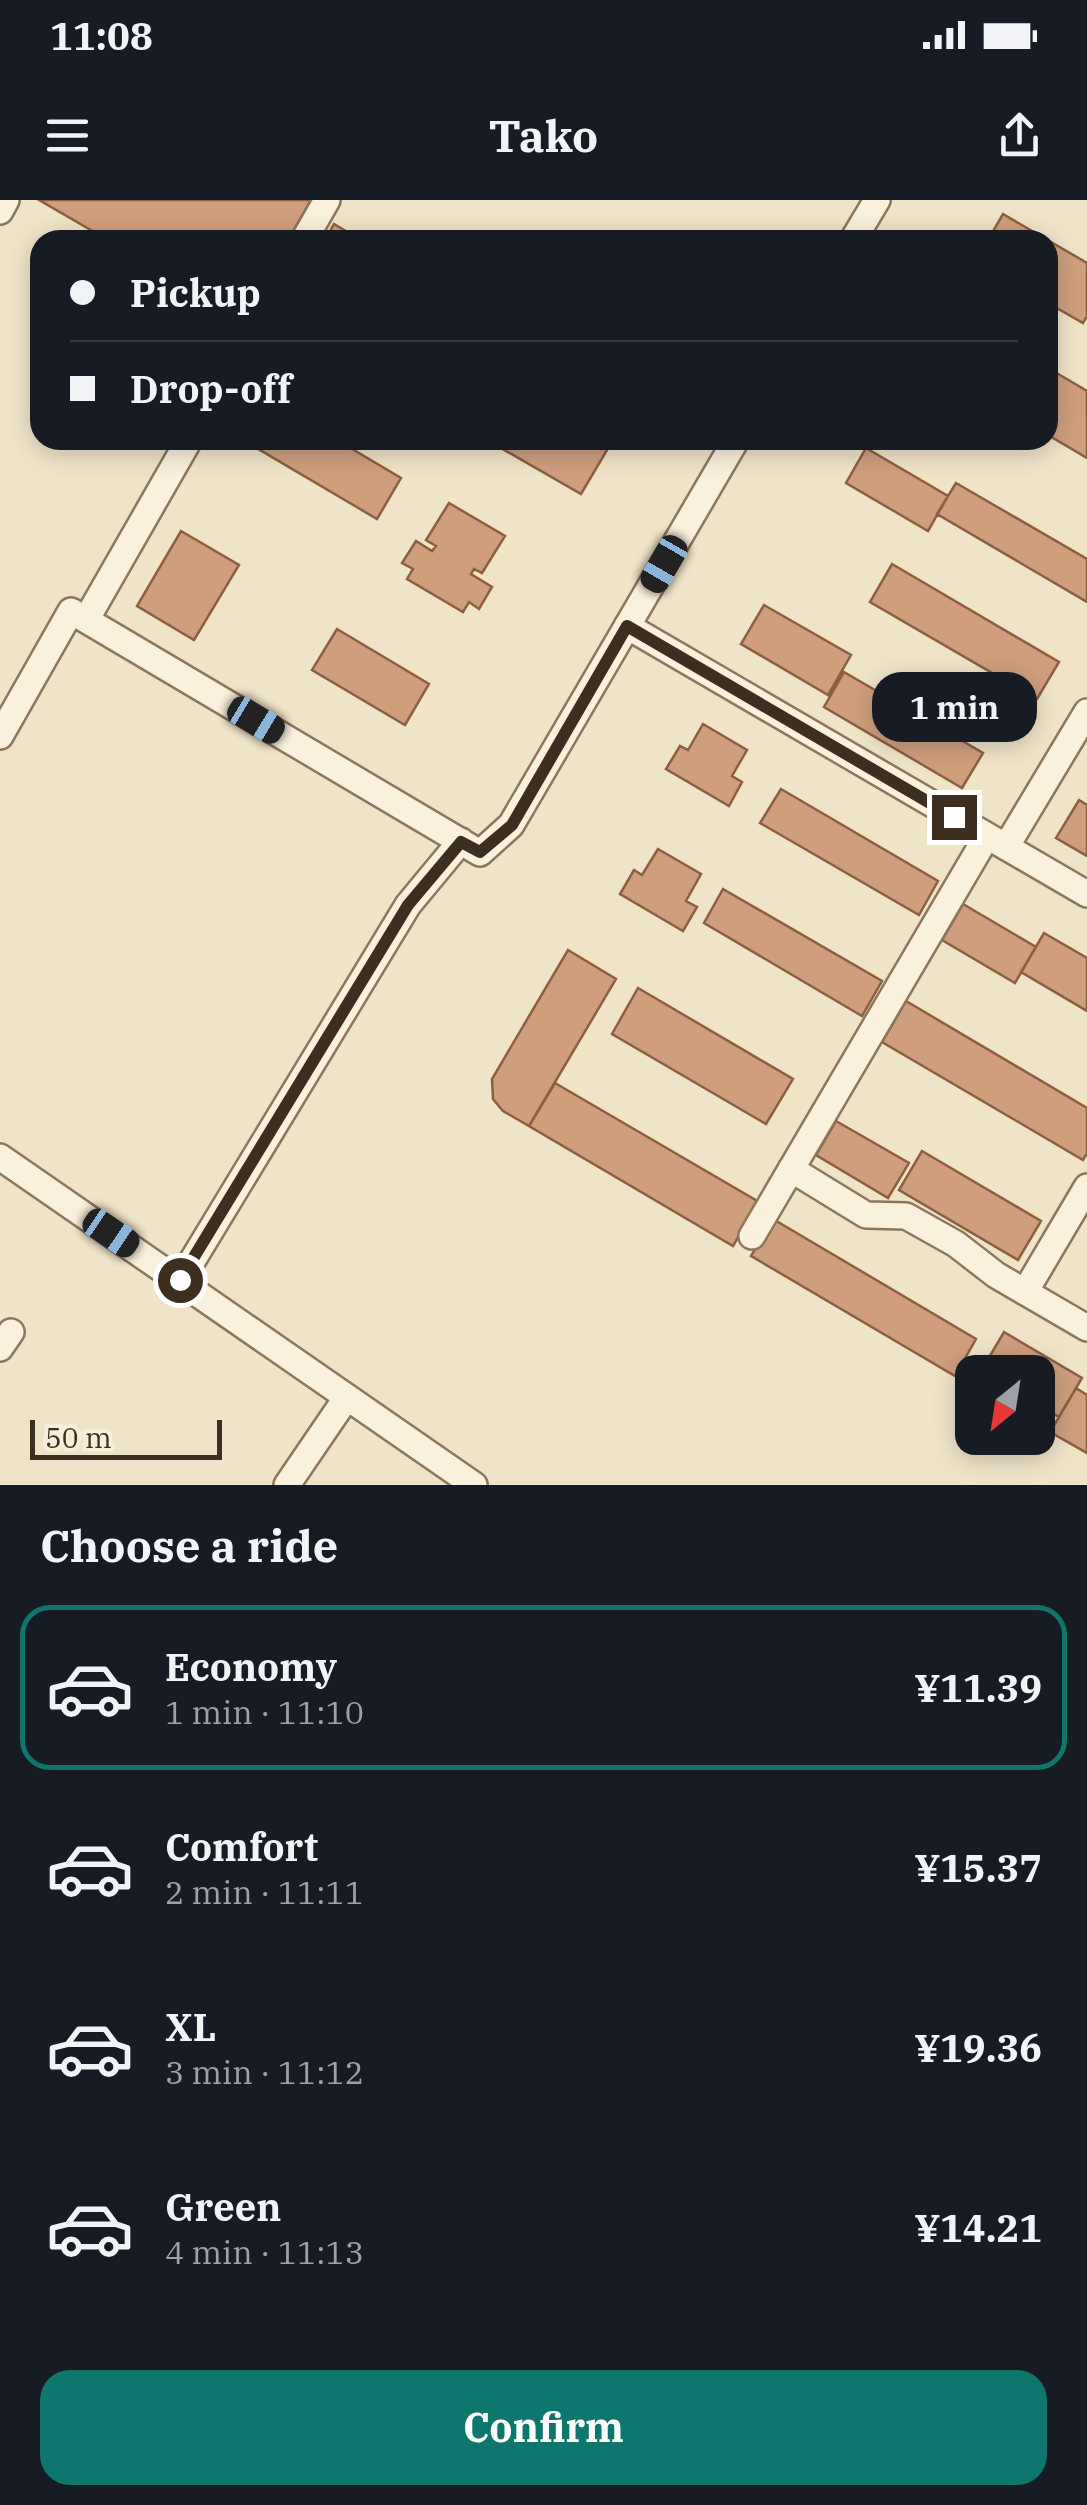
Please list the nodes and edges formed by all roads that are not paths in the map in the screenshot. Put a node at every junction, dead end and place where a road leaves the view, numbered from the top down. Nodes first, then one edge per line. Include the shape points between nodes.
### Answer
1 (6, 200) edge
2 (327, 200) edge
3 (877, 200) edge
4 (0, 211) edge
5 (310, 230) edge
6 (859, 230) edge
7 (183, 450) edge
8 (730, 450) edge
9 (86, 620) junction
10 (627, 626) junction
11 (1087, 712) edge
12 (0, 736) edge
13 (461, 842) junction
14 (997, 842) junction
15 (1087, 894) edge
16 (0, 1157) edge
17 (791, 1169) junction
18 (1087, 1187) edge
19 (752, 1236) dead end
20 (180, 1280) junction
21 (1025, 1292) junction
22 (1087, 1328) edge
23 (347, 1397) junction
24 (287, 1485) edge
25 (474, 1485) edge

1 - 4 street
2 - 5 street
3 - 6 street
7 - 9 street
8 - 10 street
9 - 12 street via 71,612
9 - 13 street
10 - 13 street via 512,825 480,852
10 - 14 street
11 - 14 street
13 - 20 street via 408,905
14 - 15 street
14 - 17 street
16 - 20 street
17 - 19 street
17 - 21 street via 866,1215 906,1216
18 - 21 street
20 - 23 street
21 - 22 street
23 - 24 street
23 - 25 street

